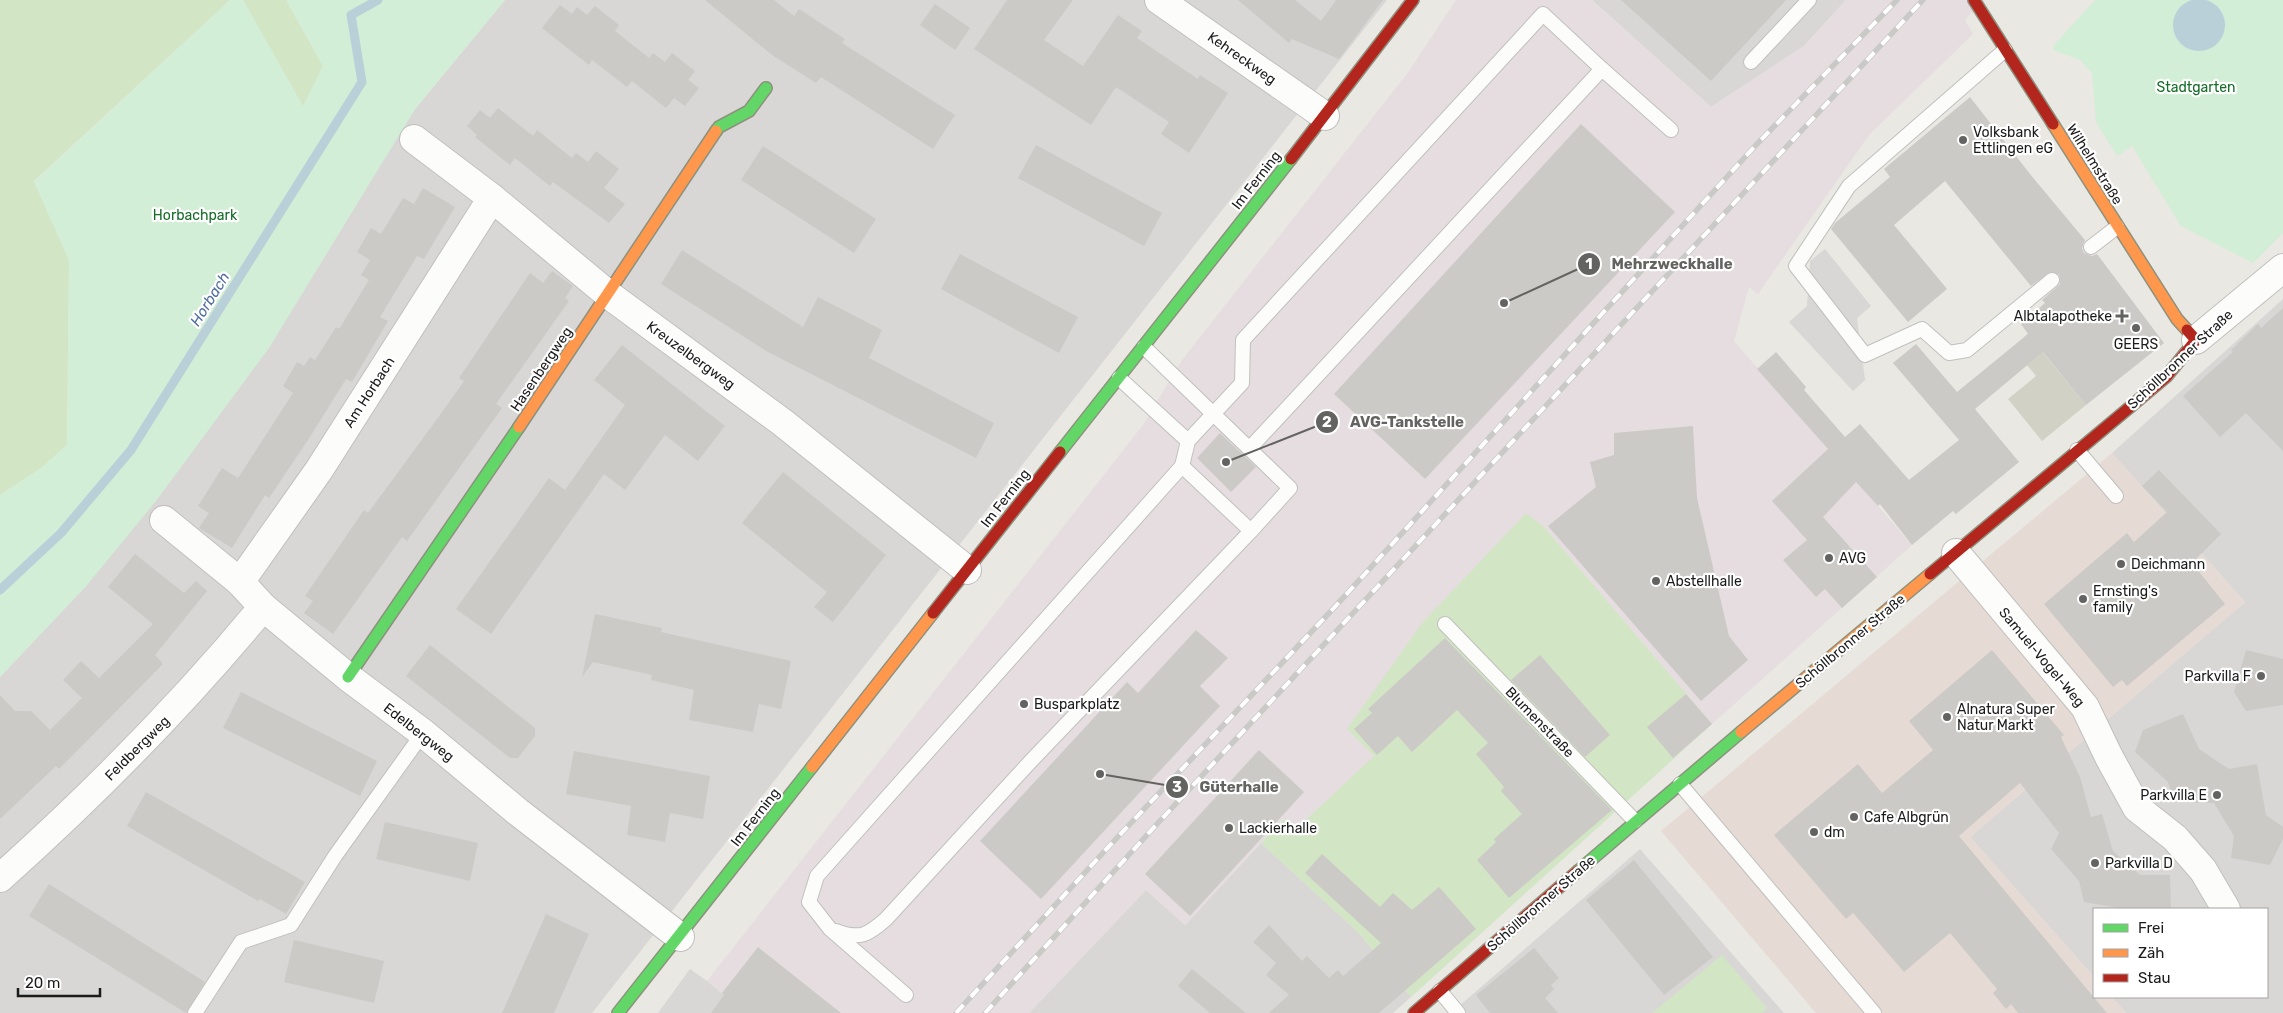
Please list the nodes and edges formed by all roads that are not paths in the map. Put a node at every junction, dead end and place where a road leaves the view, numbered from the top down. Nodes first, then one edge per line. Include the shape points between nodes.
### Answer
1 (1159, 0) edge
2 (1414, 0) edge
3 (1808, 0) edge
4 (1974, 0) edge
5 (2006, 50) junction
6 (1750, 62) dead end
7 (1602, 68) junction
8 (766, 88) dead end
9 (1325, 116) junction
10 (1671, 130) dead end
11 (414, 139) dead end
12 (492, 198) junction
13 (2117, 228) junction
14 (2091, 247) dead end
15 (2283, 268) edge
16 (2052, 280) dead end
17 (609, 295) junction
18 (2196, 340) junction
19 (1144, 346) junction
20 (1119, 378) junction
21 (1214, 414) junction
22 (1188, 442) junction
23 (1250, 448) junction
24 (2078, 450) junction
25 (1182, 466) junction
26 (2116, 496) dead end
27 (164, 520) dead end
28 (1251, 531) junction
29 (1956, 553) junction
30 (967, 570) junction
31 (240, 582) junction
32 (263, 607) junction
33 (1445, 624) dead end
34 (348, 677) junction
35 (423, 733) junction
36 (1680, 784) junction
37 (1635, 820) junction
38 (0, 878) edge
39 (2225, 908) edge
40 (830, 929) junction
41 (680, 937) junction
42 (1440, 991) junction
43 (906, 995) dead end
44 (195, 1013) edge
45 (618, 1013) edge
46 (1414, 1013) edge
47 (1458, 1013) edge
48 (1874, 1013) edge

1 - 9 street, Kehreckweg
2 - 9 street, Im Ferning
3 - 6 lane
4 - 5 street, Wilhelmstraße
5 - 13 street, Wilhelmstraße
5 - 16 lane via 1849,186 1796,266 1865,355 1922,328 1949,353 1967,350
7 - 10 lane
7 - 21 lane via 1543,14 1244,340 1242,383
7 - 23 lane
8 - 17 street, Hasenbergweg via 749,111 719,127
9 - 19 street, Im Ferning
11 - 12 street, Kreuzelbergweg
12 - 17 street, Kreuzelbergweg
12 - 31 street, Am Horbach via 318,470
13 - 14 lane
13 - 18 street, Wilhelmstraße via 2177,319
15 - 18 street, Schöllbronner Straße
17 - 30 street, Kreuzelbergweg via 782,422
17 - 34 street, Hasenbergweg
18 - 24 street, Schöllbronner Straße via 2166,377
19 - 20 street, Im Ferning
19 - 21 lane
20 - 22 lane
20 - 30 street, Im Ferning
21 - 22 lane
21 - 23 lane
22 - 25 lane
23 - 28 lane via 1290,488
24 - 26 lane
24 - 29 street, Schöllbronner Straße
25 - 28 lane
25 - 40 lane via 817,876 809,902
27 - 31 street, Edelbergweg
28 - 40 lane via 1030,762 886,919 869,934 849,936
29 - 36 street, Schöllbronner Straße
29 - 39 street, Samuel-Vogel-Weg via 2085,707 2137,808 2175,838 2203,870
30 - 41 street, Im Ferning
31 - 32 street, Edelbergweg
32 - 34 street, Edelbergweg
32 - 38 street, Feldbergweg via 164,721 69,816
33 - 37 lane, Blumenstraße
34 - 35 street, Edelbergweg
35 - 41 street, Edelbergweg via 518,812
35 - 44 lane via 335,856 291,925 241,942
36 - 37 street, Schöllbronner Straße
36 - 48 lane
37 - 42 street, Schöllbronner Straße
40 - 43 lane
41 - 45 street, Im Ferning
42 - 46 street, Schöllbronner Straße
42 - 47 lane

